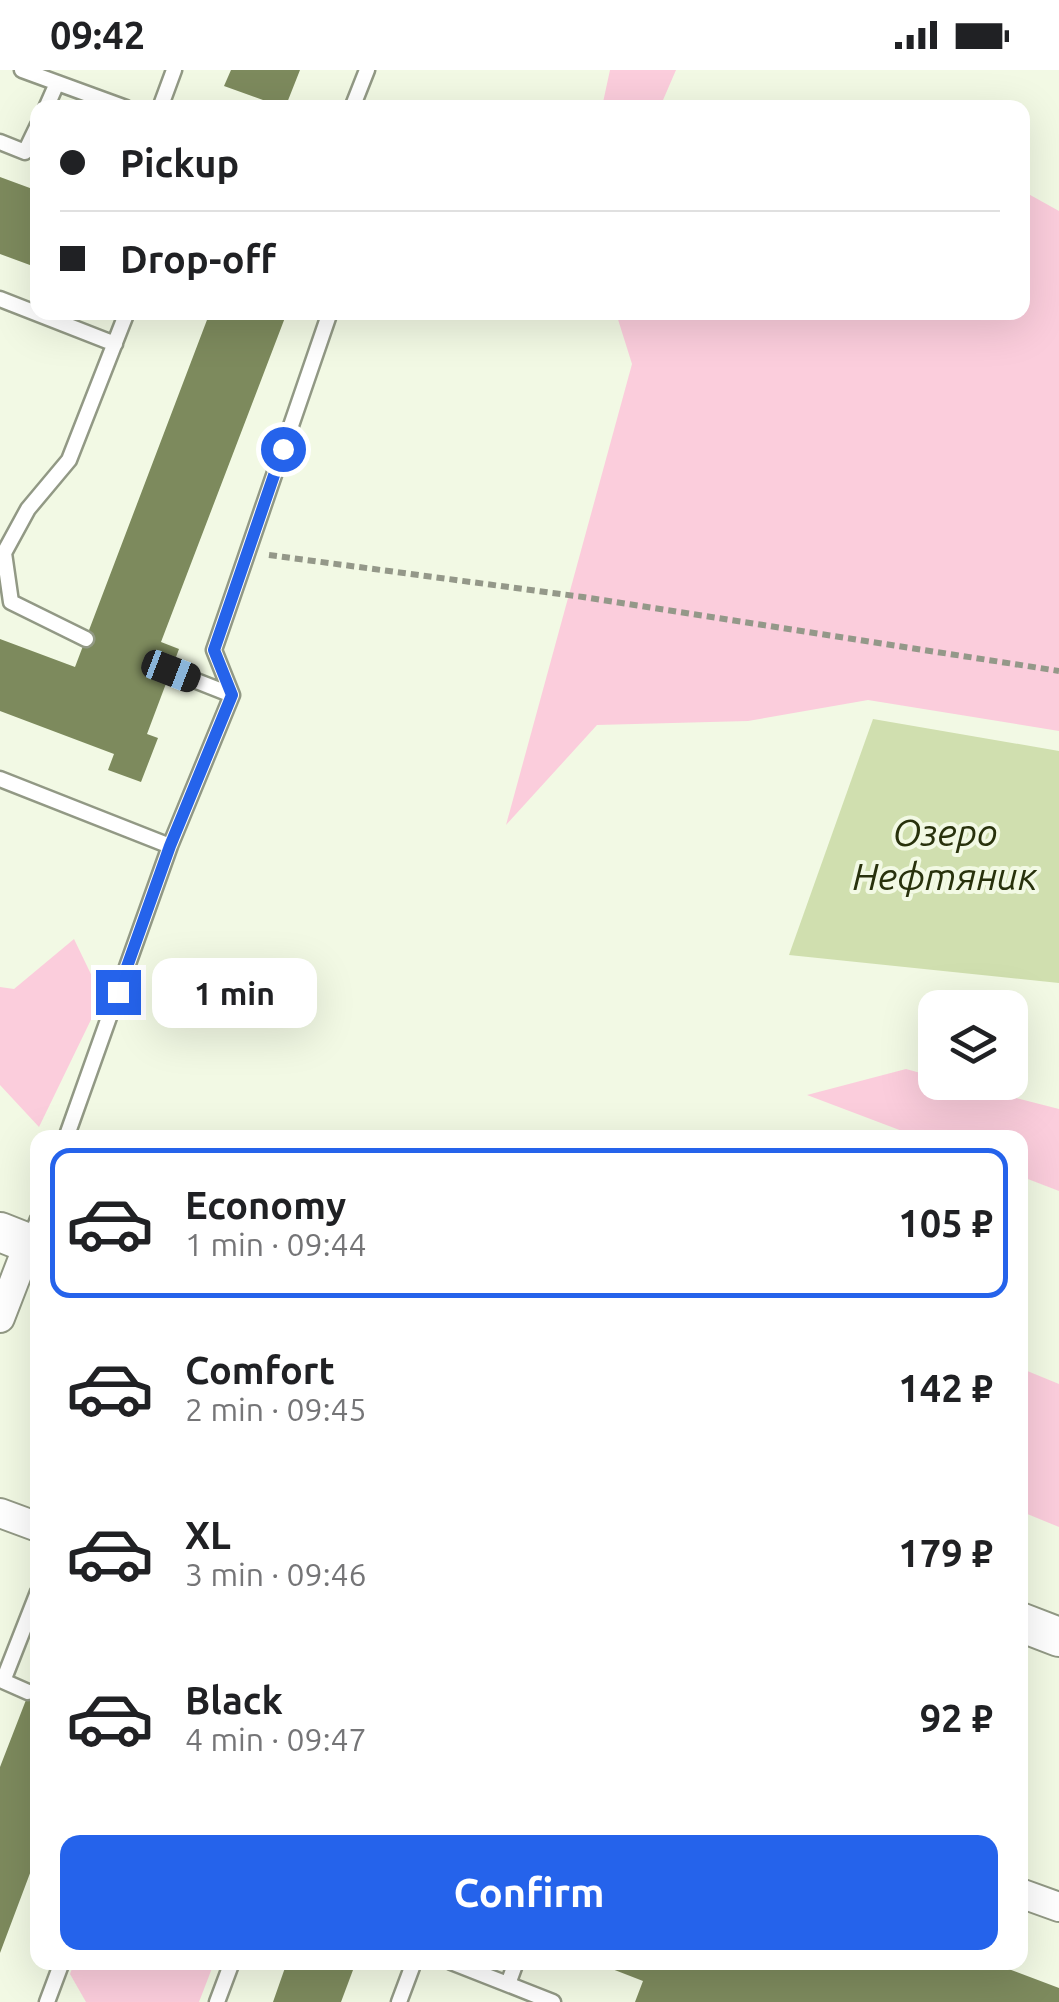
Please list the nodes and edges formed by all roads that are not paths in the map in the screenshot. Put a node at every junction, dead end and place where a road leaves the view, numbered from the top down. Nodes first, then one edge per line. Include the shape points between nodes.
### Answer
1 (22, 70) edge
2 (174, 70) edge
3 (367, 70) edge
4 (57, 82) junction
5 (49, 100) edge
6 (105, 100) edge
7 (163, 100) edge
8 (355, 100) edge
9 (0, 142) edge
10 (30, 142) edge
11 (0, 299) edge
12 (30, 311) edge
13 (53, 320) edge
14 (124, 320) edge
15 (327, 320) edge
16 (114, 344) junction
17 (86, 639) dead end
18 (171, 671) dead end
19 (232, 695) junction
20 (0, 779) edge
21 (170, 846) junction
22 (69, 1130) edge
23 (26, 1235) edge
24 (0, 1318) edge
25 (0, 1513) edge
26 (30, 1524) edge
27 (30, 1612) edge
28 (1028, 1625) edge
29 (1059, 1637) edge
30 (28, 1692) dead end
31 (1028, 1896) edge
32 (1059, 1907) edge
33 (59, 1970) edge
34 (229, 1970) edge
35 (411, 1970) edge
36 (472, 1970) edge
37 (513, 1970) edge
38 (508, 1984) junction
39 (47, 2002) edge
40 (217, 2002) edge
41 (399, 2002) edge
42 (553, 2002) edge

1 - 4 lane
2 - 7 lane
3 - 8 lane
4 - 5 lane
4 - 6 lane
9 - 10 lane via 25,152
11 - 12 lane
13 - 16 lane
14 - 16 lane
15 - 19 lane via 214,650
16 - 17 lane via 69,460 28,509 4,553 11,602
18 - 19 lane
19 - 21 lane
20 - 21 lane
21 - 22 lane
23 - 24 street
25 - 26 street
27 - 30 lane via 3,1681
28 - 29 main road
31 - 32 street
33 - 39 lane
34 - 40 lane
35 - 41 lane
36 - 38 lane
37 - 38 lane
38 - 42 lane

